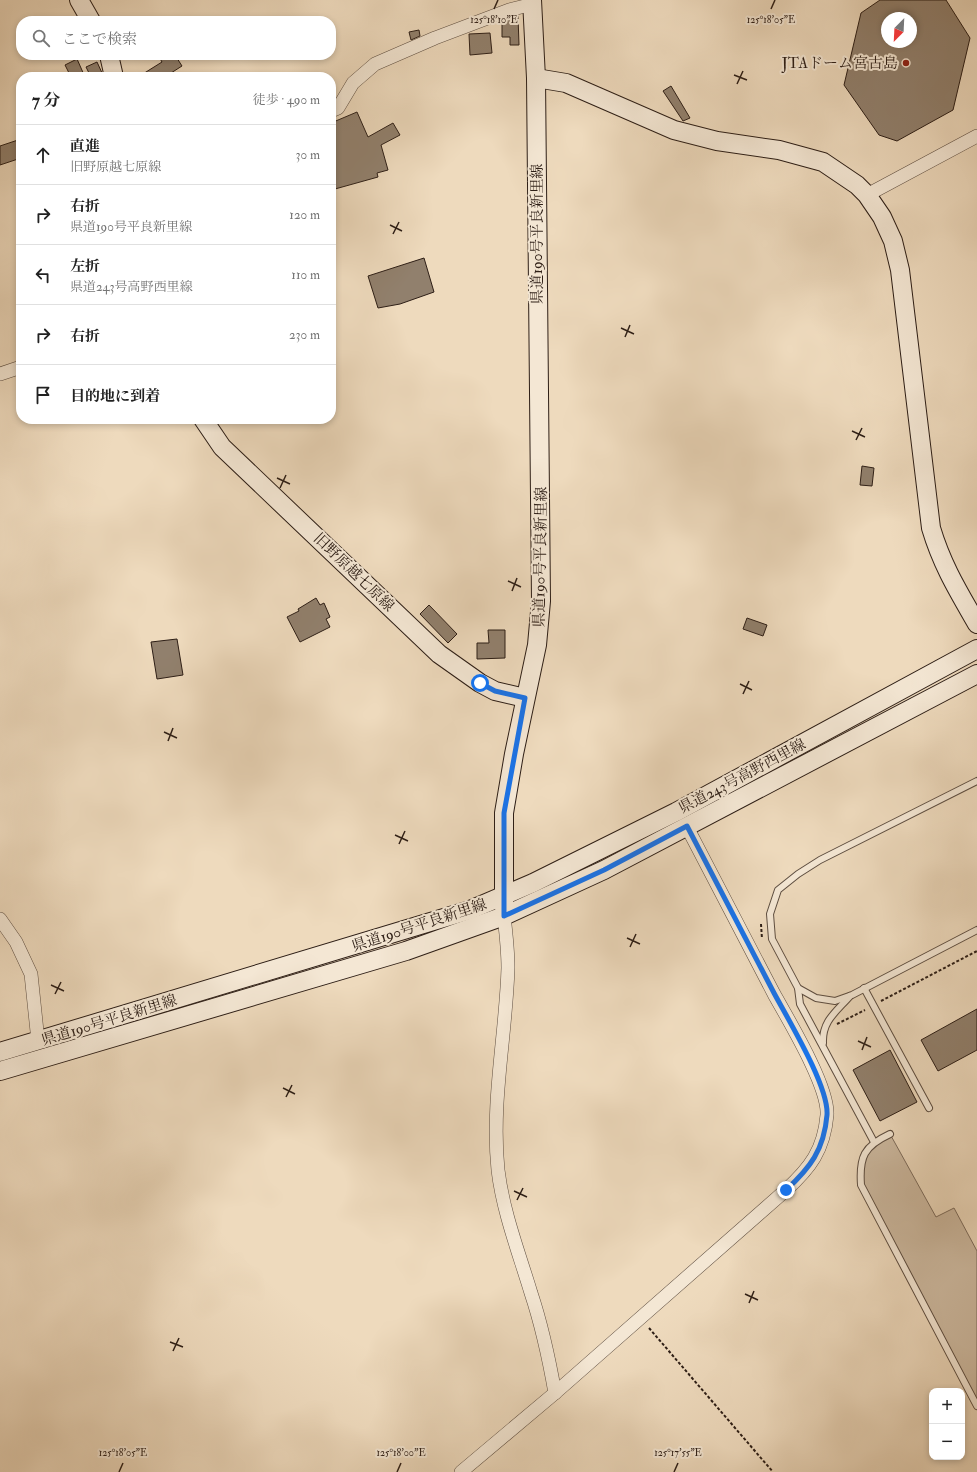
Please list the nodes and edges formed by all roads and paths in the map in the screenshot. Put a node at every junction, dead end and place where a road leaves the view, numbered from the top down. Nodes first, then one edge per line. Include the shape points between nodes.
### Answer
1 (79, 0) edge
2 (533, 2) edge
3 (88, 16) edge
4 (110, 60) edge
5 (113, 72) edge
6 (536, 78) junction
7 (336, 109) edge
8 (977, 136) edge
9 (867, 195) junction
10 (16, 369) edge
11 (0, 374) edge
12 (206, 424) edge
13 (977, 624) edge
14 (977, 649) edge
15 (977, 674) edge
16 (525, 698) junction
17 (977, 781) edge
18 (687, 826) junction
19 (504, 897) junction
20 (504, 916) junction
21 (0, 919) edge
22 (977, 930) edge
23 (977, 951) edge
24 (798, 988) junction
25 (864, 988) junction
26 (852, 995) junction
27 (873, 1005) junction
28 (822, 1032) junction
29 (38, 1041) junction
30 (823, 1046) junction
31 (0, 1052) edge
32 (0, 1071) edge
33 (929, 1108) dead end
34 (890, 1134) dead end
35 (874, 1142) junction
36 (640, 1318) junction
37 (555, 1393) junction
38 (977, 1406) edge
39 (461, 1472) edge
40 (773, 1472) edge

1 - 3 main road
2 - 6 main road, 県道190号平良新里線
2 - 7 street via 442,35 375,64 353,83
4 - 5 main road
6 - 9 main road via 566,82 674,130 717,141 779,150 824,162
6 - 16 main road, 県道190号平良新里線 via 542,594 537,645
8 - 9 street
9 - 13 main road via 893,240 900,270 931,528 949,576
10 - 11 street
12 - 16 main road, 旧野原越七原線 via 222,447 439,654 495,691
14 - 19 main road, 県道243号高野西里線 via 676,812
15 - 18 main road, 県道243号高野西里線
16 - 19 main road, 県道190号平良新里線 via 504,813
17 - 24 lane via 820,860 778,890 770,914 772,939
18 - 20 main road, 県道243号高野西里線 via 604,870
18 - 36 street via 809,1060 826,1101 827,1115 817,1153 807,1170
19 - 20 main road
19 - 29 main road, 県道190号平良新里線 via 470,910
20 - 32 main road, 県道190号平良新里線 via 406,951
20 - 37 street via 508,967 498,1078 498,1170 502,1197 549,1357
21 - 29 street via 16,942 31,974
22 - 25 lane
23 - 27 path
24 - 26 lane via 816,998 835,1001
24 - 30 lane via 800,1004
25 - 26 lane
25 - 27 lane
26 - 28 lane via 826,1023
27 - 28 path
27 - 33 lane
28 - 30 lane
29 - 31 main road, 県道190号平良新里線
30 - 35 lane
34 - 35 lane
35 - 38 lane via 865,1152 860,1167 861,1185
36 - 37 street
36 - 40 path
37 - 39 street

